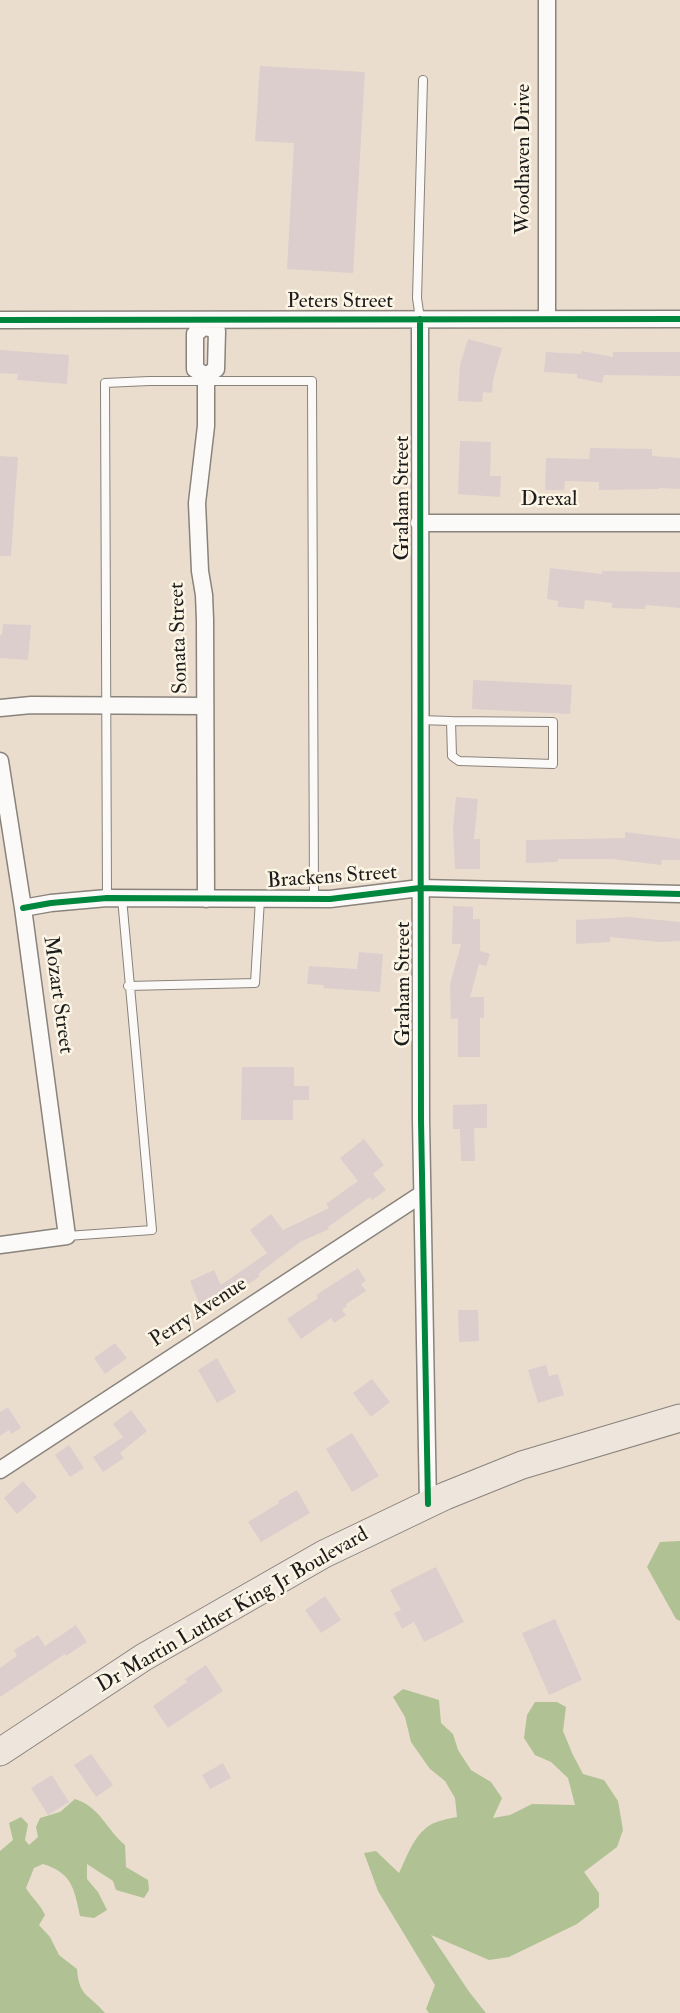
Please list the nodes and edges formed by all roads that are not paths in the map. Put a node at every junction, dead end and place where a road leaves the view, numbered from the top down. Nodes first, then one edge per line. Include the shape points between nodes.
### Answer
1 (547, 0) edge
2 (423, 80) dead end
3 (680, 318) edge
4 (420, 319) junction
5 (547, 319) junction
6 (0, 320) edge
7 (205, 322) junction
8 (206, 379) junction
9 (419, 523) junction
10 (680, 523) edge
11 (105, 705) junction
12 (205, 706) junction
13 (0, 708) edge
14 (419, 720) junction
15 (451, 721) junction
16 (0, 761) edge
17 (420, 888) junction
18 (680, 894) edge
19 (114, 898) junction
20 (206, 899) junction
21 (260, 899) junction
22 (314, 899) junction
23 (23, 908) junction
24 (128, 986) junction
25 (422, 1194) junction
26 (66, 1236) junction
27 (0, 1245) edge
28 (680, 1418) edge
29 (0, 1470) edge
30 (428, 1504) junction
31 (0, 1752) edge

1 - 5 street, Woodhaven Drive
2 - 4 lane via 417,298
3 - 5 street, Peters Street
4 - 5 street, Peters Street
4 - 7 street, Peters Street
4 - 9 street, Graham Street
6 - 7 street, Peters Street
7 - 8 street, Sonata Street via 217,332 216,369
8 - 11 lane via 105,383
8 - 12 street, Sonata Street via 206,426 197,503 205,620
8 - 22 lane via 312,381
9 - 10 street, Drexal
9 - 14 street, Graham Street
11 - 12 street
11 - 13 street
11 - 19 lane
12 - 20 street, Sonata Street
14 - 15 lane
14 - 17 street, Graham Street
15 - 15 lane via 450,751 459,761 553,764 553,722
16 - 23 street, Mozart Street
17 - 18 street, Brackens Street
17 - 22 street, Brackens Street
17 - 25 street, Graham Street
19 - 20 street, Brackens Street
19 - 23 street, Brackens Street
19 - 24 lane
20 - 21 street, Brackens Street
21 - 22 street, Brackens Street
21 - 24 lane via 255,983
23 - 26 street, Mozart Street
24 - 26 lane via 152,1230
25 - 29 street, Perry Avenue
25 - 30 street, Graham Street
26 - 27 street
28 - 30 main road, Dr Martin Luther King Jr Boulevard via 522,1466
30 - 31 main road, Dr Martin Luther King Jr Boulevard via 324,1554 144,1657

